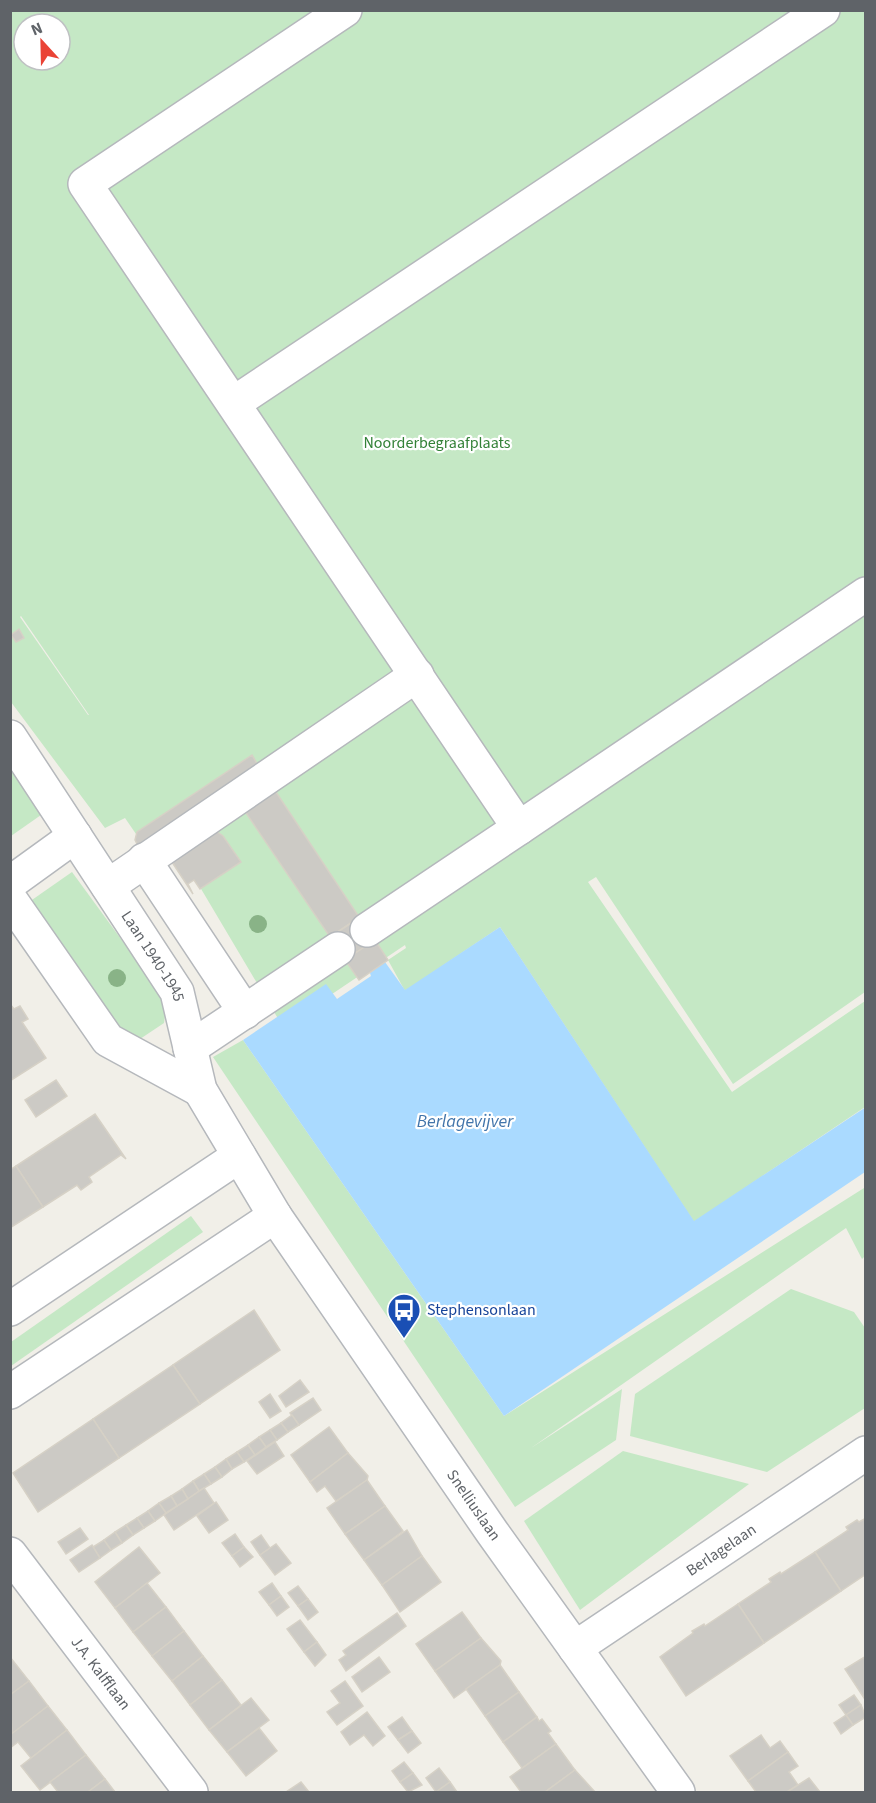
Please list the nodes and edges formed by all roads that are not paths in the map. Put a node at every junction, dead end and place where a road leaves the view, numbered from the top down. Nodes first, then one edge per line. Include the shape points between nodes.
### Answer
1 (345, 10) edge
2 (823, 10) edge
3 (234, 403) junction
4 (866, 594) edge
5 (417, 675) junction
6 (10, 737) edge
7 (519, 828) junction
8 (75, 836) junction
9 (144, 860) junction
10 (10, 883) edge
11 (108, 886) junction
12 (10, 899) edge
13 (368, 930) dead end
14 (338, 950) dead end
15 (245, 1012) junction
16 (190, 1048) junction
17 (200, 1090) junction
18 (239, 1156) junction
19 (275, 1216) junction
20 (10, 1309) edge
21 (10, 1392) edge
22 (866, 1453) edge
23 (10, 1554) edge
24 (575, 1648) junction
25 (191, 1792) edge
26 (678, 1792) edge

1 - 3 street via 85,184
2 - 3 street
3 - 5 street
4 - 7 street
5 - 7 street
5 - 9 street
6 - 8 street, Laan 1940-1945
7 - 13 street
8 - 10 street
8 - 11 street, Laan 1940-1945
9 - 11 street
9 - 15 street
11 - 16 street, Laan 1940-1945 via 177,992
12 - 17 street via 108,1040
14 - 15 street
15 - 16 street
16 - 17 street, Laan 1940-1945
17 - 18 street, Laan 1940-1945
18 - 19 street, Laan 1940-1945
18 - 20 street
19 - 21 street
19 - 24 street, Snelliuslaan
22 - 24 street, Berlagelaan
23 - 25 street, J.A. Kalfflaan
24 - 26 street, Snelliuslaan

